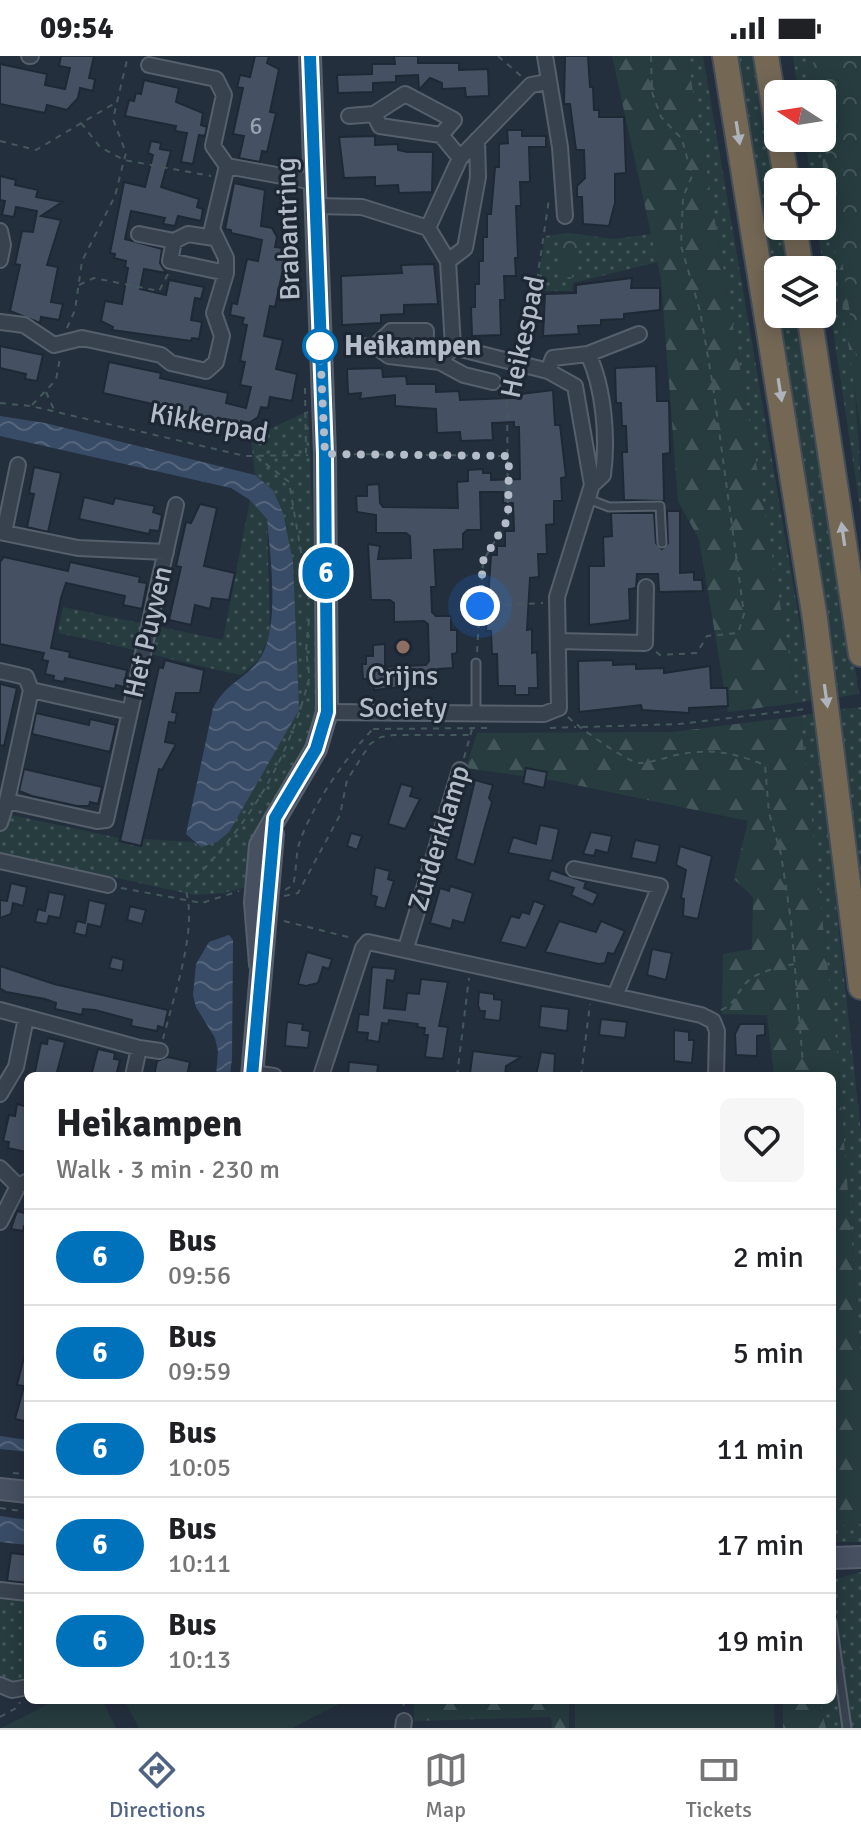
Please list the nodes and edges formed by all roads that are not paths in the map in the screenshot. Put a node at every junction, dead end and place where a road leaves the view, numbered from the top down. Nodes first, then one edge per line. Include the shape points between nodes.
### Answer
1 (310, 56) edge
2 (545, 56) edge
3 (725, 56) edge
4 (766, 56) edge
5 (149, 65) dead end
6 (770, 80) edge
7 (547, 82) junction
8 (374, 114) junction
9 (349, 116) dead end
10 (441, 135) junction
11 (477, 140) junction
12 (460, 158) junction
13 (227, 166) junction
14 (314, 182) junction
15 (315, 206) junction
16 (565, 216) dead end
17 (428, 228) junction
18 (0, 231) edge
19 (139, 234) dead end
20 (214, 238) junction
21 (174, 241) junction
22 (0, 260) edge
23 (448, 261) junction
24 (226, 273) junction
25 (0, 322) edge
26 (811, 328) edge
27 (639, 334) dead end
28 (375, 346) junction
29 (352, 347) dead end
30 (453, 347) junction
31 (588, 354) junction
32 (433, 361) junction
33 (548, 371) junction
34 (493, 382) dead end
35 (18, 465) dead end
36 (590, 492) junction
37 (176, 505) dead end
38 (2, 532) edge
39 (662, 543) dead end
40 (166, 552) junction
41 (646, 587) dead end
42 (558, 641) junction
43 (861, 654) edge
44 (476, 663) road end
45 (0, 671) edge
46 (31, 690) junction
47 (130, 712) junction
48 (327, 712) junction
49 (474, 721) junction
50 (460, 770) road end
51 (7, 801) junction
52 (0, 823) edge
53 (0, 861) edge
54 (574, 869) dead end
55 (108, 885) road end
56 (406, 948) junction
57 (861, 987) edge
58 (615, 996) junction
59 (0, 1010) edge
60 (26, 1018) junction
61 (139, 1048) junction
62 (160, 1051) road end
63 (134, 1072) edge
64 (252, 1072) edge
65 (322, 1072) edge
66 (716, 1072) edge
67 (0, 1094) edge
68 (0, 1168) edge
69 (23, 1183) edge
70 (0, 1222) edge
71 (0, 1489) edge
72 (24, 1492) edge
73 (861, 1557) edge
74 (836, 1558) edge
75 (0, 1590) edge
76 (24, 1593) edge
77 (836, 1650) edge
78 (0, 1685) edge
79 (24, 1688) edge
80 (847, 1728) edge

1 - 14 street, Brabantring
2 - 7 street
3 -> 57 highway via 813,605
4 - 6 highway
5 - 13 street via 216,79 224,95 213,146
7 - 11 street via 531,85
7 - 16 street via 560,147
8 - 9 street
8 - 10 street via 380,126
8 - 10 street via 405,94 454,120
10 - 12 street
11 - 12 street
11 - 23 street via 478,177 465,248
12 - 17 street
13 - 14 street
13 - 20 street
14 - 15 street, Brabantring
15 - 17 street via 362,207
15 - 48 street, Brabantring via 316,454
17 - 23 street
18 - 22 street
19 - 21 street
20 - 21 street via 188,234
20 - 24 street via 226,258
21 - 24 street via 170,261
23 - 30 street
24 - 25 street via 214,313 222,336 216,362 206,371 82,338 47,343 24,325
43 -> 26 highway
27 - 31 street
28 - 29 street
28 - 32 street via 389,356
28 - 32 street via 391,331 426,331
30 - 32 street
30 - 33 street
31 - 33 street via 553,358
31 - 36 street via 596,371 606,455 603,475
32 - 34 street
33 - 36 street via 575,386
35 - 38 street, Het Puyven
36 - 39 lane via 609,507 660,506
36 - 42 street via 557,602
37 - 40 street, Het Puyven
38 - 40 street, Het Puyven via 78,548
40 - 47 street, Het Puyven
41 - 42 street via 645,643
42 - 49 street via 559,708
44 - 49 lane
45 - 46 street, Het Puyven via 26,677
46 - 47 street, Het Puyven
46 - 51 street
47 - 51 street, Het Puyven via 106,820
48 - 49 street
48 - 64 street, Brabantring via 316,749 260,845 265,892
50 - 56 street, Zuiderklamp
51 - 52 street
53 - 55 street
54 - 58 street via 660,886
56 - 58 street, Zuiderklamp
56 - 65 street, Zuiderklamp via 368,942 363,948
58 - 66 street, Zuiderklamp via 713,1021
59 - 60 street
60 - 61 street
60 - 67 street via 16,1067
61 - 62 street
61 - 63 street
68 - 69 street
69 - 70 street
71 - 72 street
73 - 74 street
75 - 76 street
77 - 80 lane
78 - 79 street

